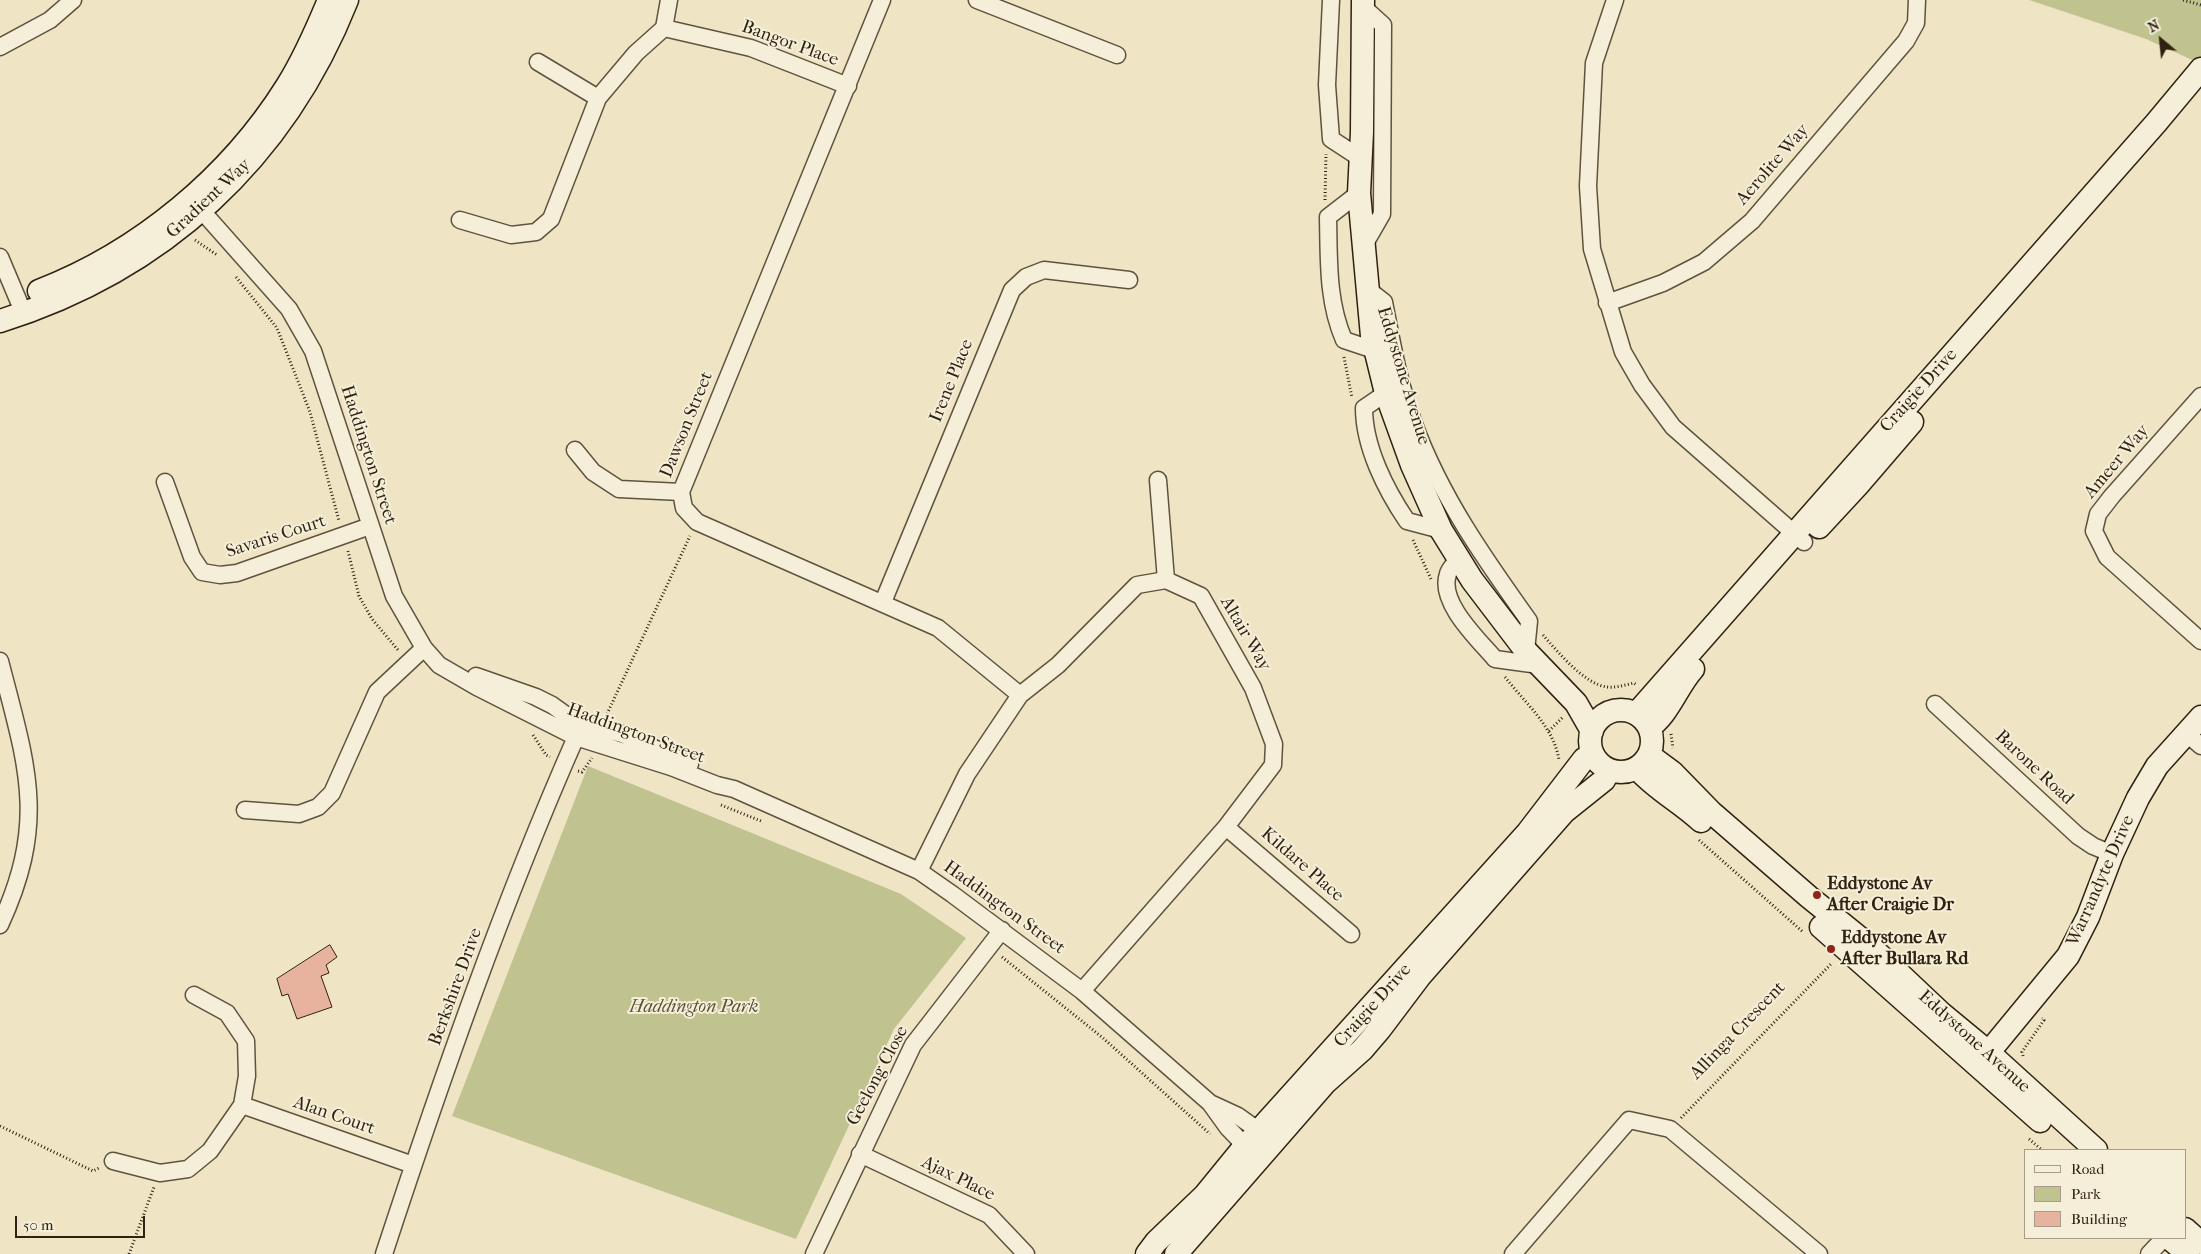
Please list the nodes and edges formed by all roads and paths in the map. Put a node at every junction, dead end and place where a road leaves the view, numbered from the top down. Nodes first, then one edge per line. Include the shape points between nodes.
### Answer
1 (73, 0) edge
2 (329, 0) edge
3 (347, 0) edge
4 (669, 0) edge
5 (882, 0) edge
6 (977, 0) edge
7 (1331, 0) edge
8 (1615, 0) edge
9 (1917, 0) edge
10 (2183, 0) edge
11 (1362, 3) edge
12 (2201, 5) edge
13 (664, 28) junction
14 (0, 48) edge
15 (1117, 55) dead end
16 (538, 62) dead end
17 (2201, 68) edge
18 (848, 86) junction
19 (2201, 92) edge
20 (598, 98) junction
21 (1332, 138) junction
22 (1360, 158) junction
23 (1359, 193) junction
24 (196, 205) junction
25 (1328, 217) junction
26 (460, 220) dead end
27 (1363, 248) junction
28 (0, 257) edge
29 (1128, 280) dead end
30 (1366, 288) junction
31 (1607, 303) junction
32 (14, 306) edge
33 (0, 321) edge
34 (1344, 340) junction
35 (1374, 350) junction
36 (1386, 393) junction
37 (2201, 396) edge
38 (1364, 424) junction
39 (575, 450) dead end
40 (1158, 480) dead end
41 (165, 482) dead end
42 (681, 492) junction
43 (1407, 521) junction
44 (697, 522) junction
45 (370, 526) junction
46 (1441, 530) junction
47 (1799, 538) junction
48 (1459, 558) junction
49 (1166, 580) junction
50 (1446, 596) junction
51 (883, 602) junction
52 (1529, 620) junction
53 (412, 630) junction
54 (2201, 640) edge
55 (424, 648) junction
56 (1532, 658) junction
57 (1495, 659) junction
58 (0, 661) edge
59 (1634, 683) dead end
60 (1020, 694) junction
61 (1576, 703) junction
62 (1935, 704) dead end
63 (1635, 717) junction
64 (600, 729) junction
65 (1592, 731) junction
66 (2196, 732) edge
67 (576, 737) junction
68 (1593, 754) junction
69 (1643, 761) junction
70 (1567, 767) junction
71 (1610, 770) junction
72 (734, 788) junction
73 (245, 810) dead end
74 (1226, 827) junction
75 (1695, 837) dead end
76 (2112, 854) junction
77 (919, 872) junction
78 (0, 925) edge
79 (1002, 930) junction
80 (1351, 934) dead end
81 (1805, 934) dead end
82 (1835, 961) dead end
83 (1082, 990) junction
84 (194, 995) dead end
85 (1983, 1060) junction
86 (242, 1105) junction
87 (0, 1126) edge
88 (1670, 1129) junction
89 (1259, 1145) junction
90 (2071, 1149) edge
91 (2095, 1149) edge
92 (860, 1154) junction
93 (113, 1161) joint
94 (413, 1165) junction
95 (160, 1173) junction
96 (2186, 1230) edge
97 (2163, 1239) edge
98 (2170, 1239) edge
99 (2201, 1243) edge
100 (128, 1254) edge
101 (384, 1254) edge
102 (814, 1254) edge
103 (1026, 1254) edge
104 (1147, 1254) edge
105 (1176, 1254) edge
106 (1513, 1254) edge
107 (1819, 1254) edge
108 (2149, 1254) edge
109 (2188, 1254) edge

1 - 14 street via 50,20
2 - 24 main road, Gradient Way via 304,57 287,86
3 - 24 main road, Gradient Way via 321,58 268,141 228,186
4 - 13 street
5 - 18 street, Dawson Street
6 - 15 street
7 - 21 street via 1327,85
8 - 31 street via 1594,63 1588,186 1592,249
9 - 31 street, Aerolite Way via 1916,23 1906,41 1752,221 1704,262 1663,283
10 - 12 path
11 - 22 main road, Eddystone Avenue
11 - 27 street, Eddystone Avenue via 1383,25 1382,214
13 - 18 street, Bangor Place via 751,48
13 - 20 street via 636,53
16 - 20 street
17 - 47 main road, Craigie Drive
18 - 42 street, Dawson Street
19 - 47 main road, Craigie Drive via 1857,486
20 - 26 street via 551,219 536,232 511,235
21 - 22 street
21 - 25 path via 1327,145 1324,180
22 - 23 main road, Eddystone Avenue
23 - 25 street
23 - 27 main road, Eddystone Avenue
24 - 32 main road, Gradient Way via 119,252
24 - 45 street, Haddington Street via 289,309 313,351
25 - 34 street via 1334,310
27 - 30 main road, Eddystone Avenue
28 - 32 street
29 - 51 street, Irene Place via 1044,270 1026,278 1012,290
30 - 35 main road, Eddystone Avenue
30 - 52 street, Eddystone Avenue via 1384,302 1414,424 1438,479 1466,532
31 - 47 street via 1623,352 1673,427
32 - 33 main road, Gradient Way
34 - 35 street, Eddystone Avenue
34 - 38 path via 1342,350 1355,414
35 - 36 main road, Eddystone Avenue
36 - 38 street, Eddystone Avenue via 1364,408
36 - 46 main road, Eddystone Avenue via 1412,465
37 - 54 street, Ameer Way via 2112,496 2098,514 2094,531 2107,557
38 - 43 street via 1390,497
39 - 42 street via 594,472 619,489
40 - 49 street
41 - 45 street, Savaris Court via 192,557 202,572 237,574
42 - 44 street, Dawson Street via 684,508
43 - 46 street
43 - 50 path via 1434,586
44 - 51 street
44 - 64 path
45 - 53 street, Haddington Street via 394,596
46 - 48 main road, Eddystone Avenue
47 - 63 main road, Craigie Drive
48 - 50 street via 1448,573
48 - 56 main road, Eddystone Avenue
49 - 60 street via 1136,584 1058,665
49 - 74 street, Altair Way via 1201,596 1253,688 1274,744 1273,765
50 - 57 street
51 - 60 street via 938,628
52 - 56 street
52 - 59 path via 1573,667 1596,683 1606,687
53 - 55 street, Haddington Street
53 - 64 street via 460,668 489,682 536,697 577,723
55 - 67 street, Haddington Street via 440,665 477,688
55 - 73 street via 377,692 332,793 318,807 299,814
56 - 57 street
56 - 61 main road, Eddystone Avenue
57 - 70 path via 1504,676 1549,731
58 - 78 street via 27,769 30,825 13,896
60 - 77 street via 966,774
61 - 63 main road
61 - 65 main road, Eddystone Avenue
62 - 76 street, Barone Road via 2078,836
63 - 65 main road via 1603,717
63 - 69 main road via 1652,738
64 - 72 street via 652,746 727,780
65 - 68 main road
66 - 76 main road, Warrandyte Drive via 2157,766
67 - 72 street, Haddington Street
67 - 94 street, Berkshire Drive via 493,943
68 - 70 main road, Craigie Drive
68 - 71 main road
69 - 71 main road via 1621,772
69 - 85 main road, Eddystone Avenue via 1648,780 1686,807 1740,857
70 - 89 main road, Craigie Drive via 1528,832
71 - 89 main road, Craigie Drive via 1604,780 1564,812 1420,976 1362,1050
72 - 77 street, Haddington Street
74 - 80 street, Kildare Place
74 - 83 street, Altair Way
75 - 81 path
76 - 85 main road, Warrandyte Drive via 2088,917 2068,956
77 - 79 street, Haddington Street
79 - 83 street, Haddington Street
79 - 92 street, Geelong Close via 913,1045
82 - 88 path, Allinga Crescent
83 - 89 street, Haddington Street via 1210,1103 1228,1128
84 - 86 street via 227,1013 246,1041 247,1076
85 - 90 main road, Eddystone Avenue
85 - 91 main road, Eddystone Avenue
86 - 94 street, Alan Court
86 - 95 street via 210,1151 188,1169
87 - 93 path via 93,1171
88 - 106 street via 1629,1120
88 - 107 street
89 - 104 main road, Craigie Drive via 1160,1237
89 - 105 main road, Craigie Drive
92 - 102 street, Geelong Close
92 - 103 street, Ajax Place via 989,1215
93 - 95 street
94 - 101 street, Berkshire Drive
95 - 100 path
96 - 99 main road
97 - 108 street
98 - 109 main road

